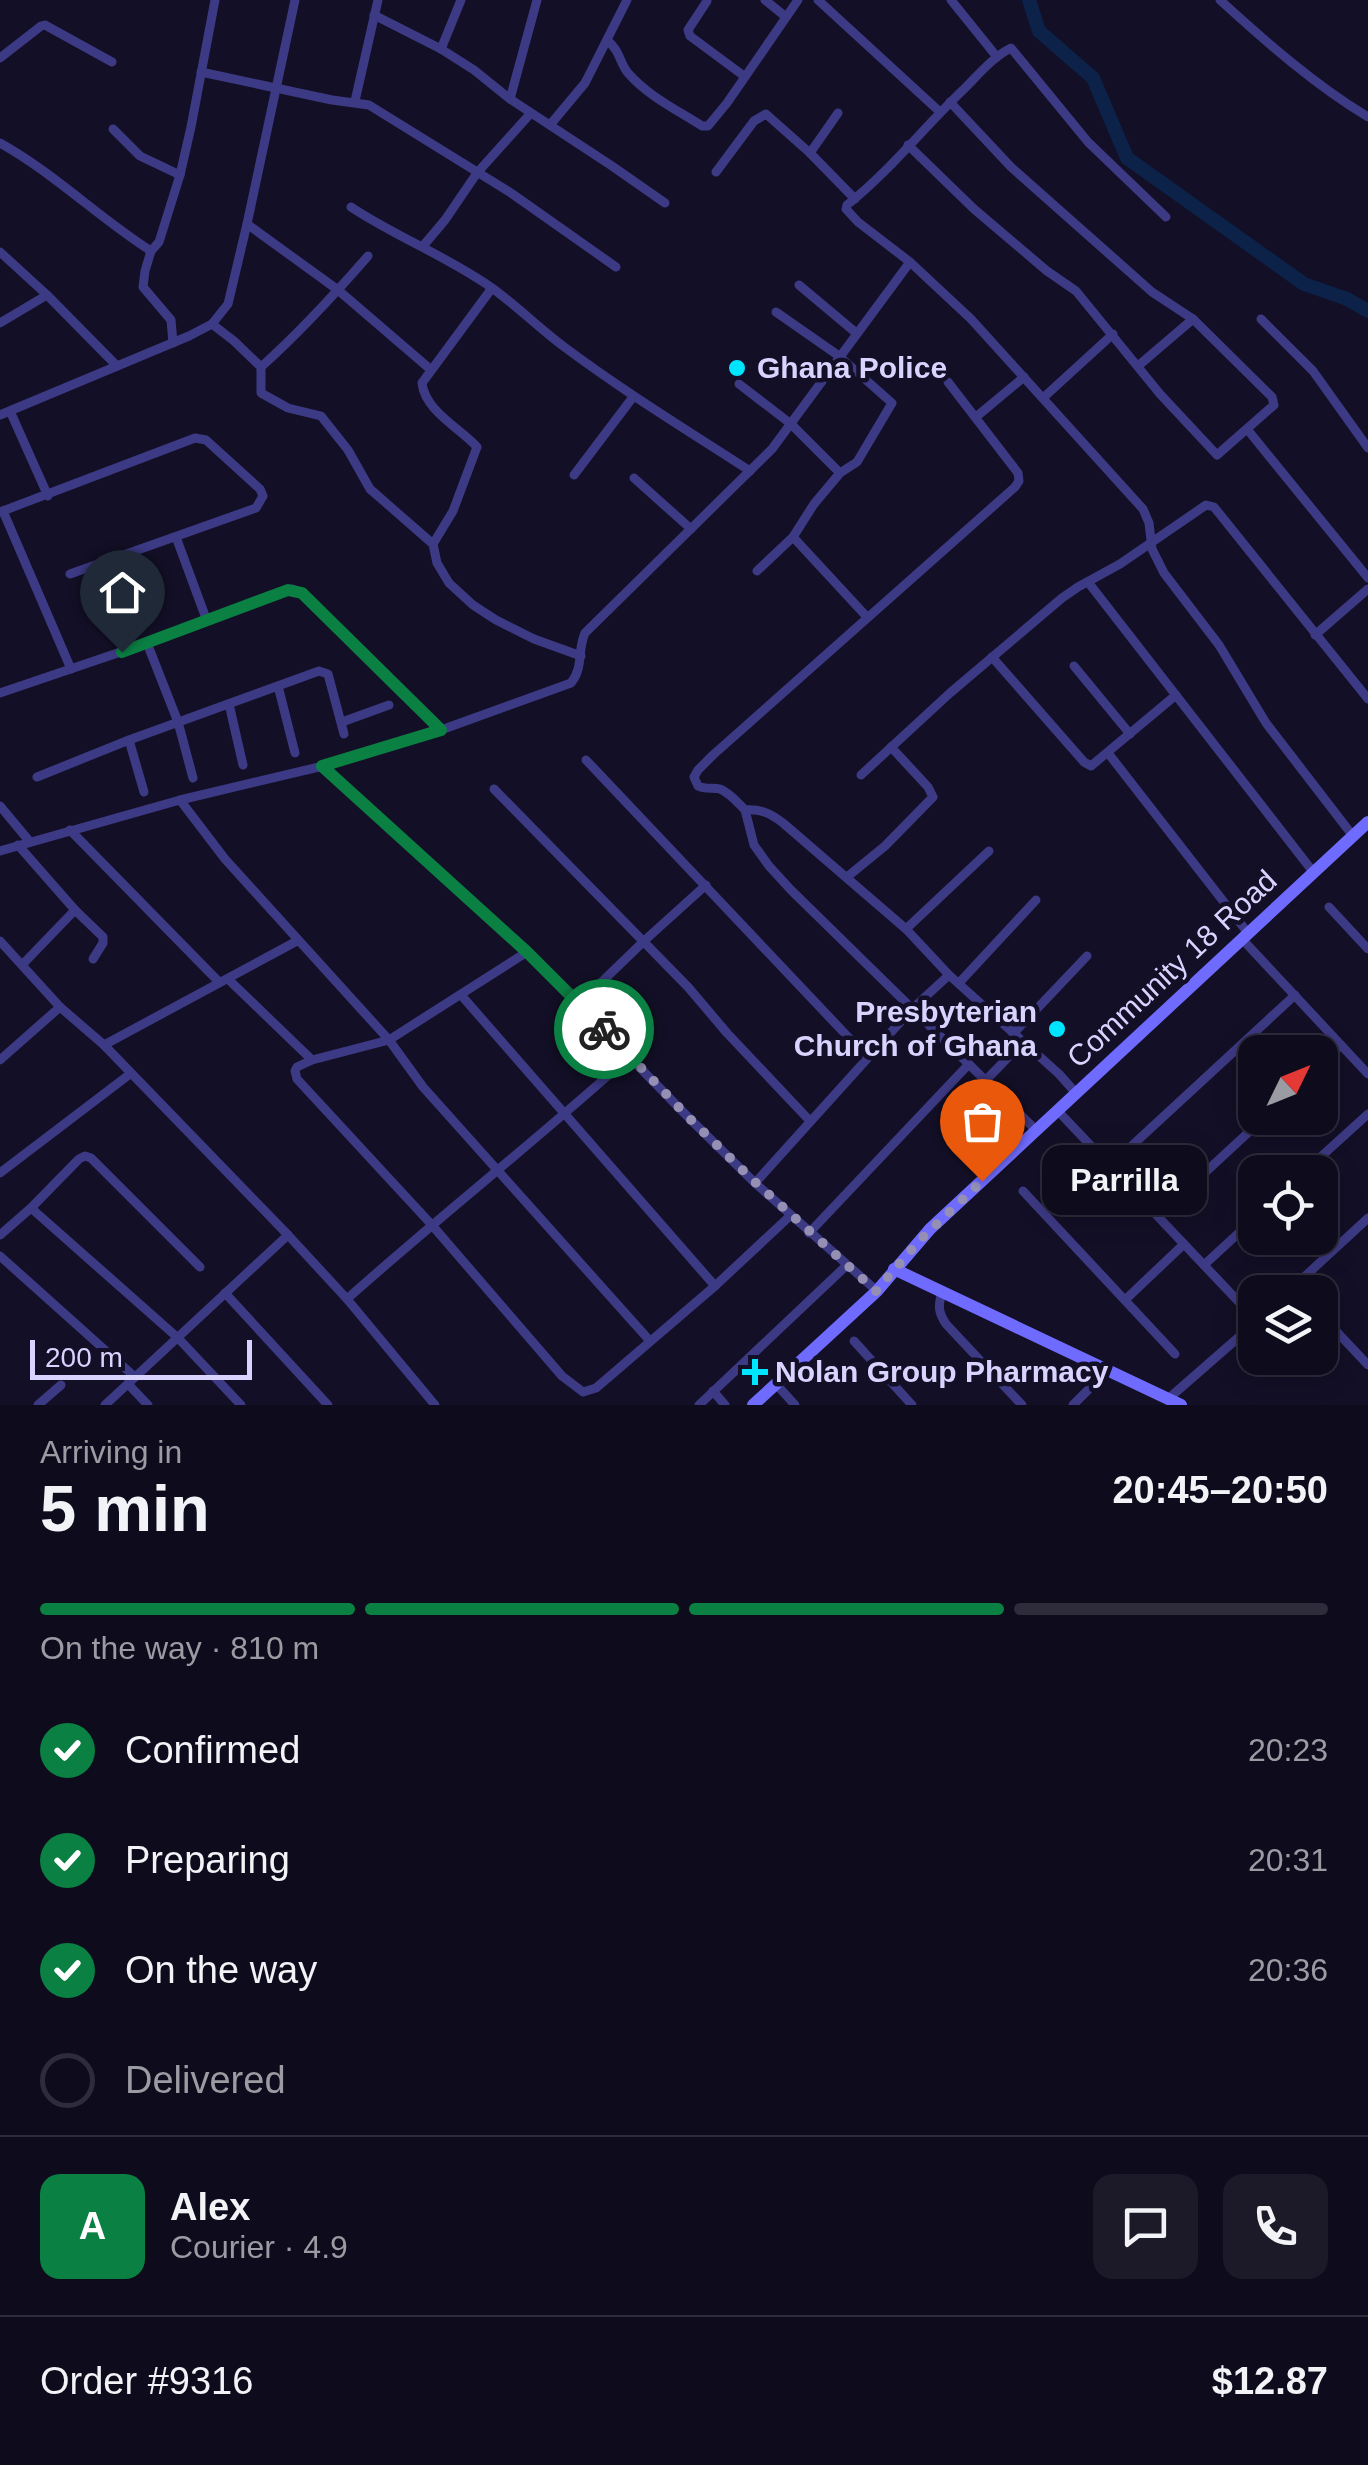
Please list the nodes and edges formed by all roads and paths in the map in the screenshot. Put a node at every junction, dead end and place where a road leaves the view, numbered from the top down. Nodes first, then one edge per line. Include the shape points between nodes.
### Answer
1 (215, 0) edge
2 (295, 0) edge
3 (378, 0) edge
4 (461, 0) edge
5 (537, 0) edge
6 (627, 0) edge
7 (765, 0) edge
8 (798, 0) edge
9 (818, 0) edge
10 (951, 0) edge
11 (1220, 0) edge
12 (707, 1) edge
13 (374, 16) junction
14 (786, 17) junction
15 (607, 40) junction
16 (441, 50) junction
17 (997, 57) junction
18 (0, 58) edge
19 (112, 62) dead end
20 (201, 72) junction
21 (744, 76) junction
22 (277, 88) junction
23 (510, 99) junction
24 (355, 101) junction
25 (950, 102) junction
26 (940, 112) junction
27 (531, 113) junction
28 (838, 113) dead end
29 (1368, 116) edge
30 (550, 126) junction
31 (113, 129) dead end
32 (0, 142) edge
33 (908, 145) junction
34 (810, 152) junction
35 (716, 172) dead end
36 (477, 173) junction
37 (180, 175) junction
38 (855, 199) junction
39 (665, 204) dead end
40 (351, 206) dead end
41 (1166, 217) dead end
42 (247, 224) junction
43 (423, 246) junction
44 (151, 251) junction
45 (0, 252) edge
46 (368, 256) dead end
47 (910, 262) junction
48 (616, 266) dead end
49 (799, 285) dead end
50 (492, 288) junction
51 (338, 290) junction
52 (47, 295) junction
53 (776, 312) dead end
54 (1193, 319) junction
55 (1261, 319) dead end
56 (0, 323) edge
57 (212, 324) junction
58 (856, 332) junction
59 (1113, 334) junction
60 (172, 343) junction
61 (839, 356) junction
62 (118, 366) junction
63 (1138, 366) junction
64 (261, 367) junction
65 (430, 369) junction
66 (1024, 378) junction
67 (948, 382) dead end
68 (740, 384) dead end
69 (634, 396) junction
70 (1043, 398) junction
71 (5, 413) edge
72 (976, 417) junction
73 (791, 424) junction
74 (1248, 430) junction
75 (1368, 448) edge
76 (750, 471) junction
77 (840, 473) junction
78 (574, 475) dead end
79 (634, 478) dead end
80 (48, 496) junction
81 (2, 512) edge
82 (691, 529) junction
83 (793, 536) junction
84 (176, 537) junction
85 (1150, 543) junction
86 (433, 544) junction
87 (757, 571) dead end
88 (70, 574) dead end
89 (1368, 578) edge
90 (1088, 582) junction
91 (1368, 589) edge
92 (867, 617) junction
93 (207, 620) junction
94 (1315, 635) junction
95 (147, 642) junction
96 (580, 656) junction
97 (992, 657) junction
98 (1074, 666) dead end
99 (72, 669) junction
100 (278, 686) junction
101 (0, 693) edge
102 (1176, 695) junction
103 (1368, 699) edge
104 (229, 704) junction
105 (390, 705) dead end
106 (178, 722) junction
107 (342, 722) junction
108 (441, 730) junction
109 (344, 734) dead end
110 (1130, 734) junction
111 (129, 740) junction
112 (891, 747) junction
113 (296, 753) dead end
114 (1108, 753) junction
115 (586, 760) dead end
116 (244, 765) dead end
117 (322, 766) junction
118 (861, 775) dead end
119 (37, 777) dead end
120 (194, 778) dead end
121 (494, 789) dead end
122 (144, 792) dead end
123 (180, 800) junction
124 (0, 806) edge
125 (744, 810) junction
126 (1368, 822) edge
127 (70, 830) junction
128 (1353, 836) junction
129 (30, 842) junction
130 (18, 845) junction
131 (0, 851) edge
132 (989, 851) dead end
133 (1314, 873) junction
134 (847, 878) junction
135 (706, 885) junction
136 (1036, 900) dead end
137 (1329, 907) dead end
138 (75, 910) junction
139 (906, 930) junction
140 (1245, 936) junction
141 (0, 941) edge
142 (298, 941) junction
143 (644, 941) junction
144 (1368, 949) edge
145 (527, 952) junction
146 (1086, 956) dead end
147 (93, 959) dead end
148 (22, 964) junction
149 (949, 975) junction
150 (223, 980) junction
151 (958, 983) junction
152 (462, 995) junction
153 (1294, 995) junction
154 (580, 1004) junction
155 (60, 1007) junction
156 (912, 1009) junction
157 (1014, 1034) junction
158 (390, 1040) junction
159 (1022, 1043) junction
160 (104, 1045) junction
161 (1341, 1046) junction
162 (1338, 1049) edge
163 (630, 1056) junction
164 (868, 1058) junction
165 (0, 1060) edge
166 (312, 1060) junction
167 (969, 1064) junction
168 (1368, 1073) edge
169 (130, 1074) junction
170 (986, 1080) junction
171 (1076, 1092) junction
172 (1057, 1110) junction
173 (1368, 1114) edge
174 (565, 1115) junction
175 (810, 1122) junction
176 (1036, 1130) junction
177 (1246, 1135) edge
178 (1323, 1155) edge
179 (1111, 1165) junction
180 (497, 1170) junction
181 (0, 1173) edge
182 (755, 1182) junction
183 (1023, 1191) dead end
184 (31, 1208) junction
185 (790, 1216) junction
186 (1158, 1216) junction
187 (1368, 1218) edge
188 (431, 1224) junction
189 (809, 1232) junction
190 (1238, 1234) edge
191 (0, 1235) edge
192 (288, 1235) junction
193 (1184, 1244) junction
194 (908, 1252) junction
195 (0, 1256) edge
196 (1204, 1265) junction
197 (846, 1266) junction
198 (200, 1268) dead end
199 (894, 1269) junction
200 (1310, 1275) edge
201 (922, 1282) junction
202 (715, 1286) junction
203 (880, 1288) junction
204 (942, 1292) junction
205 (225, 1293) junction
206 (347, 1300) junction
207 (1125, 1300) junction
208 (1238, 1302) edge
209 (1338, 1333) edge
210 (178, 1338) junction
211 (1238, 1338) edge
212 (650, 1341) junction
213 (854, 1341) dead end
214 (1175, 1354) dead end
215 (1368, 1365) edge
216 (1108, 1371) junction
217 (132, 1380) junction
218 (776, 1384) junction
219 (62, 1385) dead end
220 (713, 1392) junction
221 (1174, 1402) edge
222 (38, 1405) edge
223 (105, 1405) edge
224 (148, 1405) edge
225 (240, 1405) edge
226 (328, 1405) edge
227 (435, 1405) edge
228 (699, 1405) edge
229 (726, 1405) edge
230 (754, 1405) edge
231 (795, 1405) edge
232 (912, 1405) edge
233 (1022, 1405) edge
234 (1072, 1405) edge

1 - 20 street
2 - 22 street
3 - 13 street
4 - 16 street
5 - 23 street
6 - 15 street
7 - 14 street
8 - 14 street
9 - 26 street
10 - 17 street
11 - 29 street
12 - 21 street via 690,36
13 - 16 street
13 - 24 street
14 - 21 street
15 - 21 street via 644,89 702,126
15 - 30 street
16 - 23 street
17 - 25 street
17 - 41 street via 1014,50 1088,142
18 - 19 street via 46,25
20 - 22 street
20 - 37 street
22 - 24 street
22 - 42 street
23 - 27 street
24 - 36 street
25 - 26 street
25 - 54 street via 1011,167 1152,292
26 - 33 street
27 - 30 street
27 - 36 street
28 - 34 street
30 - 39 street
31 - 37 street via 140,156
32 - 44 street
33 - 38 street
33 - 59 street via 974,209 1076,291
34 - 35 street via 762,114
34 - 38 street
36 - 43 street
36 - 48 street
37 - 44 street
38 - 47 street via 847,212
40 - 43 street
42 - 51 street
42 - 57 street via 228,304
43 - 50 street
44 - 60 street via 144,287 170,320
45 - 52 street
46 - 51 street
47 - 58 street
47 - 66 street
49 - 58 street
50 - 65 street
50 - 69 street
51 - 64 street
51 - 65 street
52 - 56 street
52 - 62 street
53 - 61 street
54 - 63 street
54 - 74 street via 1275,401
55 - 75 street via 1313,370
57 - 60 street
57 - 64 street
58 - 61 street
59 - 63 street
59 - 70 street
60 - 62 street
61 - 73 street
61 - 77 street via 892,404 865,451
62 - 71 street
63 - 74 street via 1216,455
64 - 86 street via 261,392 321,416 370,490
65 - 86 street via 422,391 477,447
66 - 70 street
66 - 72 street
67 - 72 street
68 - 73 street
69 - 76 street
69 - 78 street
70 - 85 street via 1143,509
71 - 80 street
72 - 92 street via 1019,481
73 - 76 street
73 - 77 street
74 - 89 street
76 - 82 street
77 - 83 street
79 - 82 street
80 - 81 street
80 - 84 street via 202,438 260,489 262,500
81 - 99 street
82 - 96 street via 585,634
83 - 87 street
83 - 92 street
84 - 88 street
84 - 93 street
85 - 90 street
85 - 94 street via 1210,505
85 - 128 street via 1266,723
86 - 96 street via 449,583 472,605
90 - 97 street
90 - 102 street
91 - 94 street
92 - 125 street via 698,770 698,786 719,788
93 - 95 street
93 - 108 street via 288,590 302,593
94 - 103 street
95 - 99 street
95 - 106 street
96 - 108 street via 570,682
97 - 112 street
97 - 114 street via 1084,762 1091,766
98 - 110 street
99 - 101 street
100 - 104 street
100 - 107 street via 324,671
100 - 113 street
102 - 110 street
102 - 133 street
104 - 106 street
104 - 116 street
105 - 107 street
106 - 111 street
106 - 120 street
107 - 109 street
108 - 117 street
110 - 114 street
111 - 119 street
111 - 122 street
112 - 118 street
112 - 134 street via 932,800
114 - 140 street
115 - 135 street
117 - 123 street
117 - 145 street
121 - 143 street
123 - 127 street
123 - 142 street
124 - 129 street
125 - 134 street via 771,814
125 - 156 street via 754,845 769,866
126 - 128 main road, Community 18 Road
127 - 129 street
127 - 150 street
128 - 133 main road, Community 18 Road
129 - 130 street
130 - 131 street
130 - 138 street
132 - 139 street
133 - 140 main road, Community 18 Road
134 - 139 street
135 - 143 street
135 - 164 street
136 - 151 street
137 - 144 street
138 - 147 street via 102,938
138 - 148 street
139 - 149 street
140 - 153 street
140 - 171 main road, Community 18 Road
141 - 148 street
142 - 150 street
142 - 158 street
143 - 154 street
143 - 175 street
145 - 152 street
145 - 154 street
146 - 157 street
148 - 155 street
149 - 151 street
149 - 156 street
150 - 160 street
150 - 166 street
151 - 157 street
152 - 158 street
152 - 174 street
153 - 161 street
153 - 179 street
154 - 163 street
155 - 160 street
155 - 165 street
156 - 164 street
156 - 167 street
157 - 159 street
158 - 166 street
158 - 180 street
159 - 170 street
159 - 171 street
160 - 169 street
161 - 162 street
161 - 168 street
163 - 174 street
163 - 182 street
164 - 175 street
166 - 188 street via 294,1072 297,1079
167 - 170 street
167 - 189 street
169 - 181 street
169 - 192 street
170 - 176 street
171 - 172 main road, Community 18 Road
172 - 176 main road, Community 18 Road
172 - 179 street
173 - 178 street
174 - 180 street
174 - 202 street
175 - 182 street
176 - 194 main road, Community 18 Road
177 - 186 street
179 - 186 street
180 - 188 street
180 - 212 street
182 - 185 street
183 - 207 street
184 - 191 street
184 - 198 street via 86,1156
184 - 210 street
185 - 189 street
185 - 202 street
186 - 193 street
187 - 200 street
188 - 206 street
188 - 212 street via 578,1390 596,1388
189 - 197 street
190 - 196 street
192 - 205 street
192 - 206 street
193 - 196 street
193 - 207 street
194 - 199 main road, Community 18 Road
194 - 201 main road
195 - 217 street
196 - 208 street
197 - 203 street
197 - 220 street
199 - 201 main road
199 - 203 main road, Community 18 Road
201 - 203 main road
201 - 204 main road
202 - 212 street
203 - 218 main road, Community 18 Road
204 - 216 main road
204 - 233 street via 938,1305 946,1324
205 - 210 street
205 - 226 street
206 - 227 street
207 - 214 street
209 - 215 street
210 - 217 street
210 - 225 street
211 - 221 street
213 - 232 street
216 - 221 main road
216 - 234 street
217 - 223 street
217 - 224 street
218 - 230 main road, Community 18 Road
218 - 231 street
219 - 222 street
220 - 228 street
220 - 229 street

